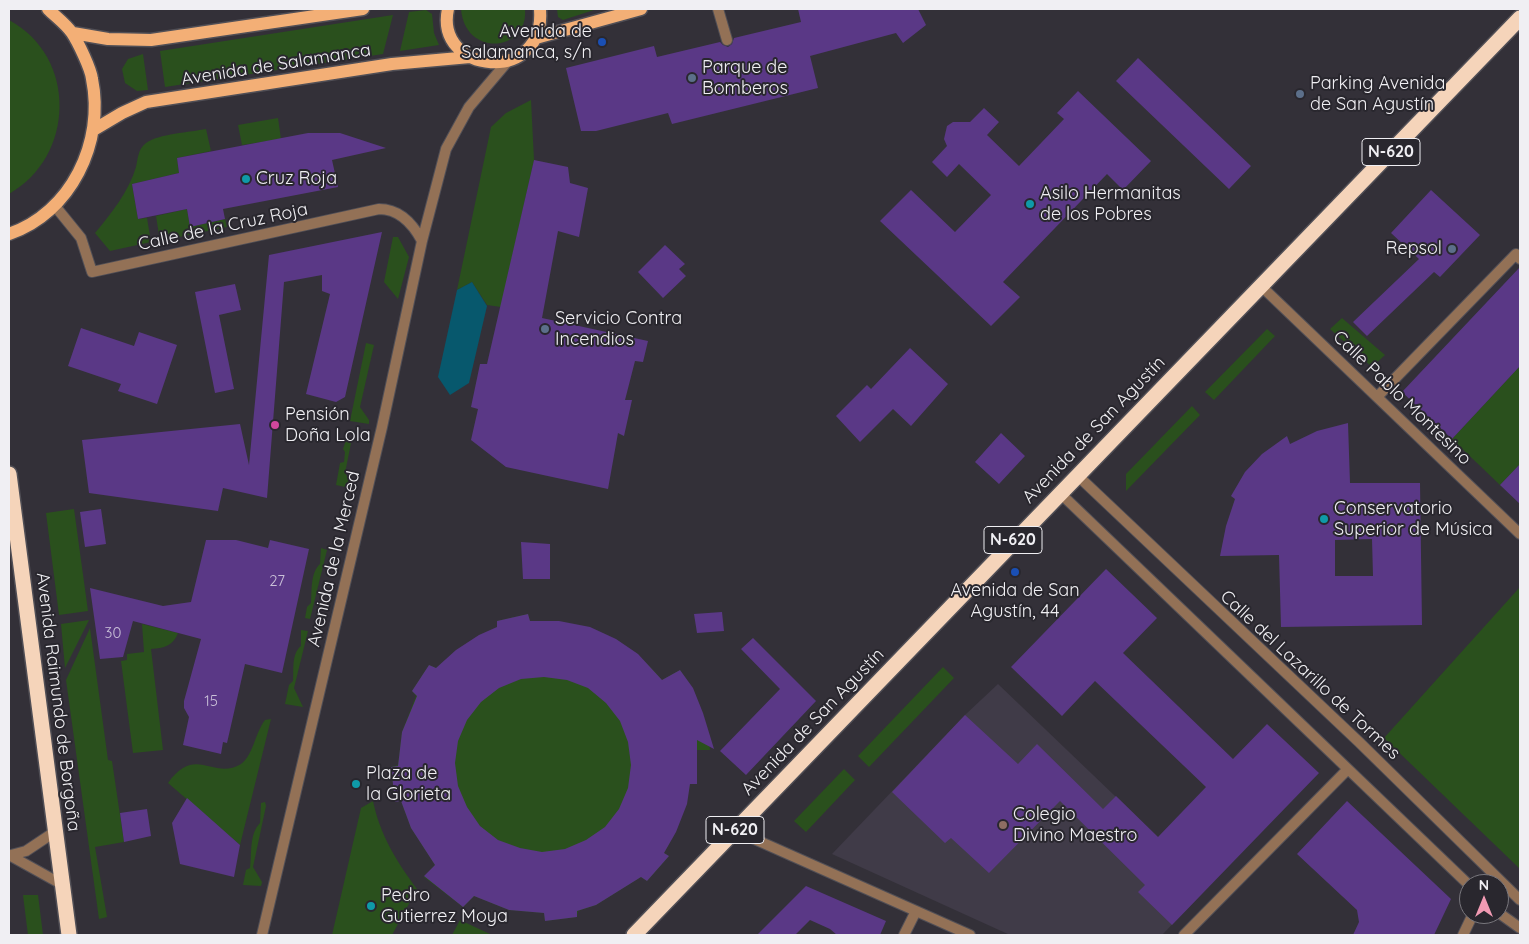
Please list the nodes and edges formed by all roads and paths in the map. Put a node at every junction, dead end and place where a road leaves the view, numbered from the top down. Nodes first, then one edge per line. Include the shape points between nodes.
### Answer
1 (48, 9) edge
2 (363, 9) edge
3 (448, 9) edge
4 (540, 9) edge
5 (642, 9) edge
6 (718, 9) edge
7 (1520, 18) edge
8 (73, 34) junction
9 (536, 38) junction
10 (727, 40) dead end
11 (470, 57) junction
12 (508, 62) junction
13 (95, 128) junction
14 (55, 206) junction
15 (9, 234) edge
16 (422, 241) junction
17 (1518, 256) edge
18 (1260, 285) junction
19 (1377, 397) junction
20 (9, 474) edge
21 (1077, 475) junction
22 (1060, 493) junction
23 (1520, 534) edge
24 (1347, 770) junction
25 (734, 830) junction
26 (56, 831) junction
27 (10, 855) edge
28 (1459, 876) edge
29 (63, 885) junction
30 (1520, 900) edge
31 (916, 911) junction
32 (1509, 920) edge
33 (1520, 928) edge
34 (70, 935) edge
35 (262, 935) edge
36 (634, 935) edge
37 (904, 935) edge
38 (970, 935) edge
39 (1184, 935) edge

1 - 8 main road
2 - 8 main road via 150,40
3 - 11 main road via 452,38
4 - 9 main road via 540,28
5 - 9 main road
6 - 10 street
7 - 18 highway, Avenida de San Agustín / N-620
8 - 13 main road via 92,78
9 - 12 main road via 529,48
11 - 12 main road via 488,63
11 - 13 main road, Avenida de Salamanca via 392,64 146,102
12 - 16 street, Avenida de la Merced via 469,107 454,130
13 - 14 main road via 79,174
14 - 15 main road
14 - 16 street, Calle de la Cruz Roja via 81,238 92,272 379,209 397,212
16 - 35 street, Avenida de la Merced via 382,427
17 - 19 street
18 - 19 street, Calle Pablo Montesino
18 - 21 highway, Avenida de San Agustín / N-620
19 - 23 street, Calle Pablo Montesino
20 - 26 highway, Avenida Raimundo de Borgoña
21 - 22 highway, Avenida de San Agustín / N-620
21 - 30 street, Calle del Lazarillo de Tormes via 1359,742
22 - 24 street
22 - 25 highway, Avenida de San Agustín / N-620
24 - 28 street
24 - 39 street
25 - 31 street
25 - 36 highway, Avenida de San Agustín / N-620
26 - 27 street via 26,851
26 - 29 highway, Avenida Raimundo de Borgoña
27 - 29 street
29 - 34 highway, Avenida Raimundo de Borgoña
31 - 37 street
31 - 38 street
32 - 33 street

